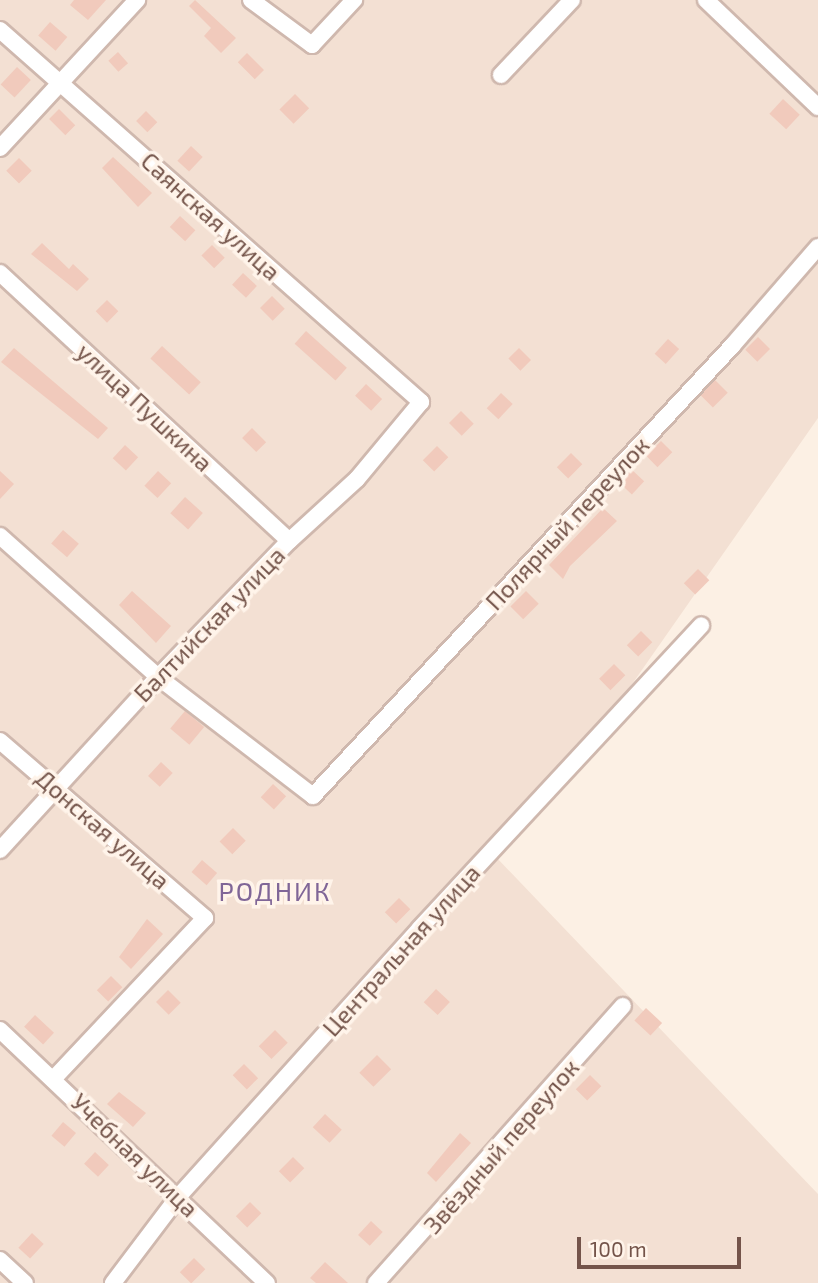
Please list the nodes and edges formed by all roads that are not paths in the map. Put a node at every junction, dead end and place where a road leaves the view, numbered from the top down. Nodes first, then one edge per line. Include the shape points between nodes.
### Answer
1 (137, 0) edge
2 (250, 0) edge
3 (355, 0) edge
4 (572, 0) edge
5 (706, 0) edge
6 (0, 30) edge
7 (501, 75) dead end
8 (62, 84) junction
9 (818, 107) edge
10 (0, 148) edge
11 (818, 247) edge
12 (0, 273) edge
13 (421, 402) joint
14 (0, 536) edge
15 (289, 541) junction
16 (701, 626) dead end
17 (158, 677) junction
18 (0, 741) edge
19 (53, 787) junction
20 (0, 850) edge
21 (623, 1006) dead end
22 (0, 1030) edge
23 (55, 1077) junction
24 (178, 1197) junction
25 (0, 1260) edge
26 (26, 1283) edge
27 (113, 1283) edge
28 (267, 1283) edge
29 (376, 1283) edge

1 - 8 street
2 - 3 street via 312,45
4 - 7 street
5 - 9 street
6 - 8 street, Саянская улица
8 - 10 street
8 - 13 street, Саянская улица
11 - 17 street, Полярный переулок via 732,346 313,796
12 - 15 street, улица Пушкина
13 - 15 street, Балтийская улица via 357,479
14 - 17 street
15 - 17 street, Балтийская улица
16 - 24 street, Центральная улица
17 - 19 street, Балтийская улица
18 - 19 street, Донская улица
19 - 20 street, Балтийская улица
19 - 23 street, Донская улица via 205,918
21 - 29 street, Звёздный переулок
22 - 23 street, Учебная улица
23 - 24 street, Учебная улица
24 - 27 street, Центральная улица
24 - 28 street, Учебная улица
25 - 26 street

